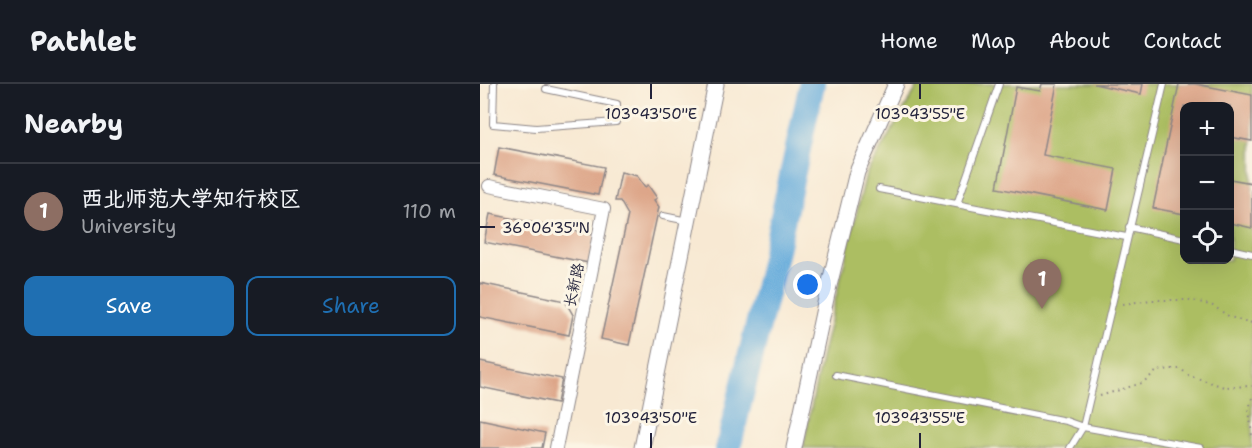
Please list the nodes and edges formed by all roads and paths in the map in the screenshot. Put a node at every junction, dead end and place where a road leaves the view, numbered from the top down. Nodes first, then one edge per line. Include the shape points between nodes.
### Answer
1 (494, 84) edge
2 (716, 84) edge
3 (896, 84) edge
4 (999, 84) edge
5 (1164, 84) edge
6 (546, 89) dead end
7 (489, 186) dead end
8 (879, 189) dead end
9 (957, 204) junction
10 (663, 216) dead end
11 (688, 221) junction
12 (1129, 227) junction
13 (1126, 237) junction
14 (1180, 238) edge
15 (1234, 250) edge
16 (1252, 254) edge
17 (1115, 306) dead end
18 (1252, 323) edge
19 (836, 375) dead end
20 (1252, 386) edge
21 (1090, 397) junction
22 (1252, 398) edge
23 (1083, 427) junction
24 (1252, 436) edge
25 (1174, 446) edge
26 (556, 448) edge
27 (642, 448) edge
28 (794, 448) edge
29 (1070, 448) edge
30 (1201, 448) edge

1 - 6 lane via 493,124 536,128 616,122 617,104
2 - 11 street
3 - 28 street via 857,172
4 - 9 lane
5 - 12 lane
7 - 26 street, 长新路 via 604,210
8 - 9 lane
9 - 13 lane
10 - 11 lane
11 - 27 street
12 - 13 lane
12 - 14 lane
13 - 21 lane
15 - 16 lane
17 - 18 path via 1192,300
19 - 23 lane
20 - 21 path via 1224,387 1181,369 1171,369 1157,371 1142,383
21 - 23 lane
22 - 24 path
23 - 25 lane
23 - 29 lane
25 - 30 lane

